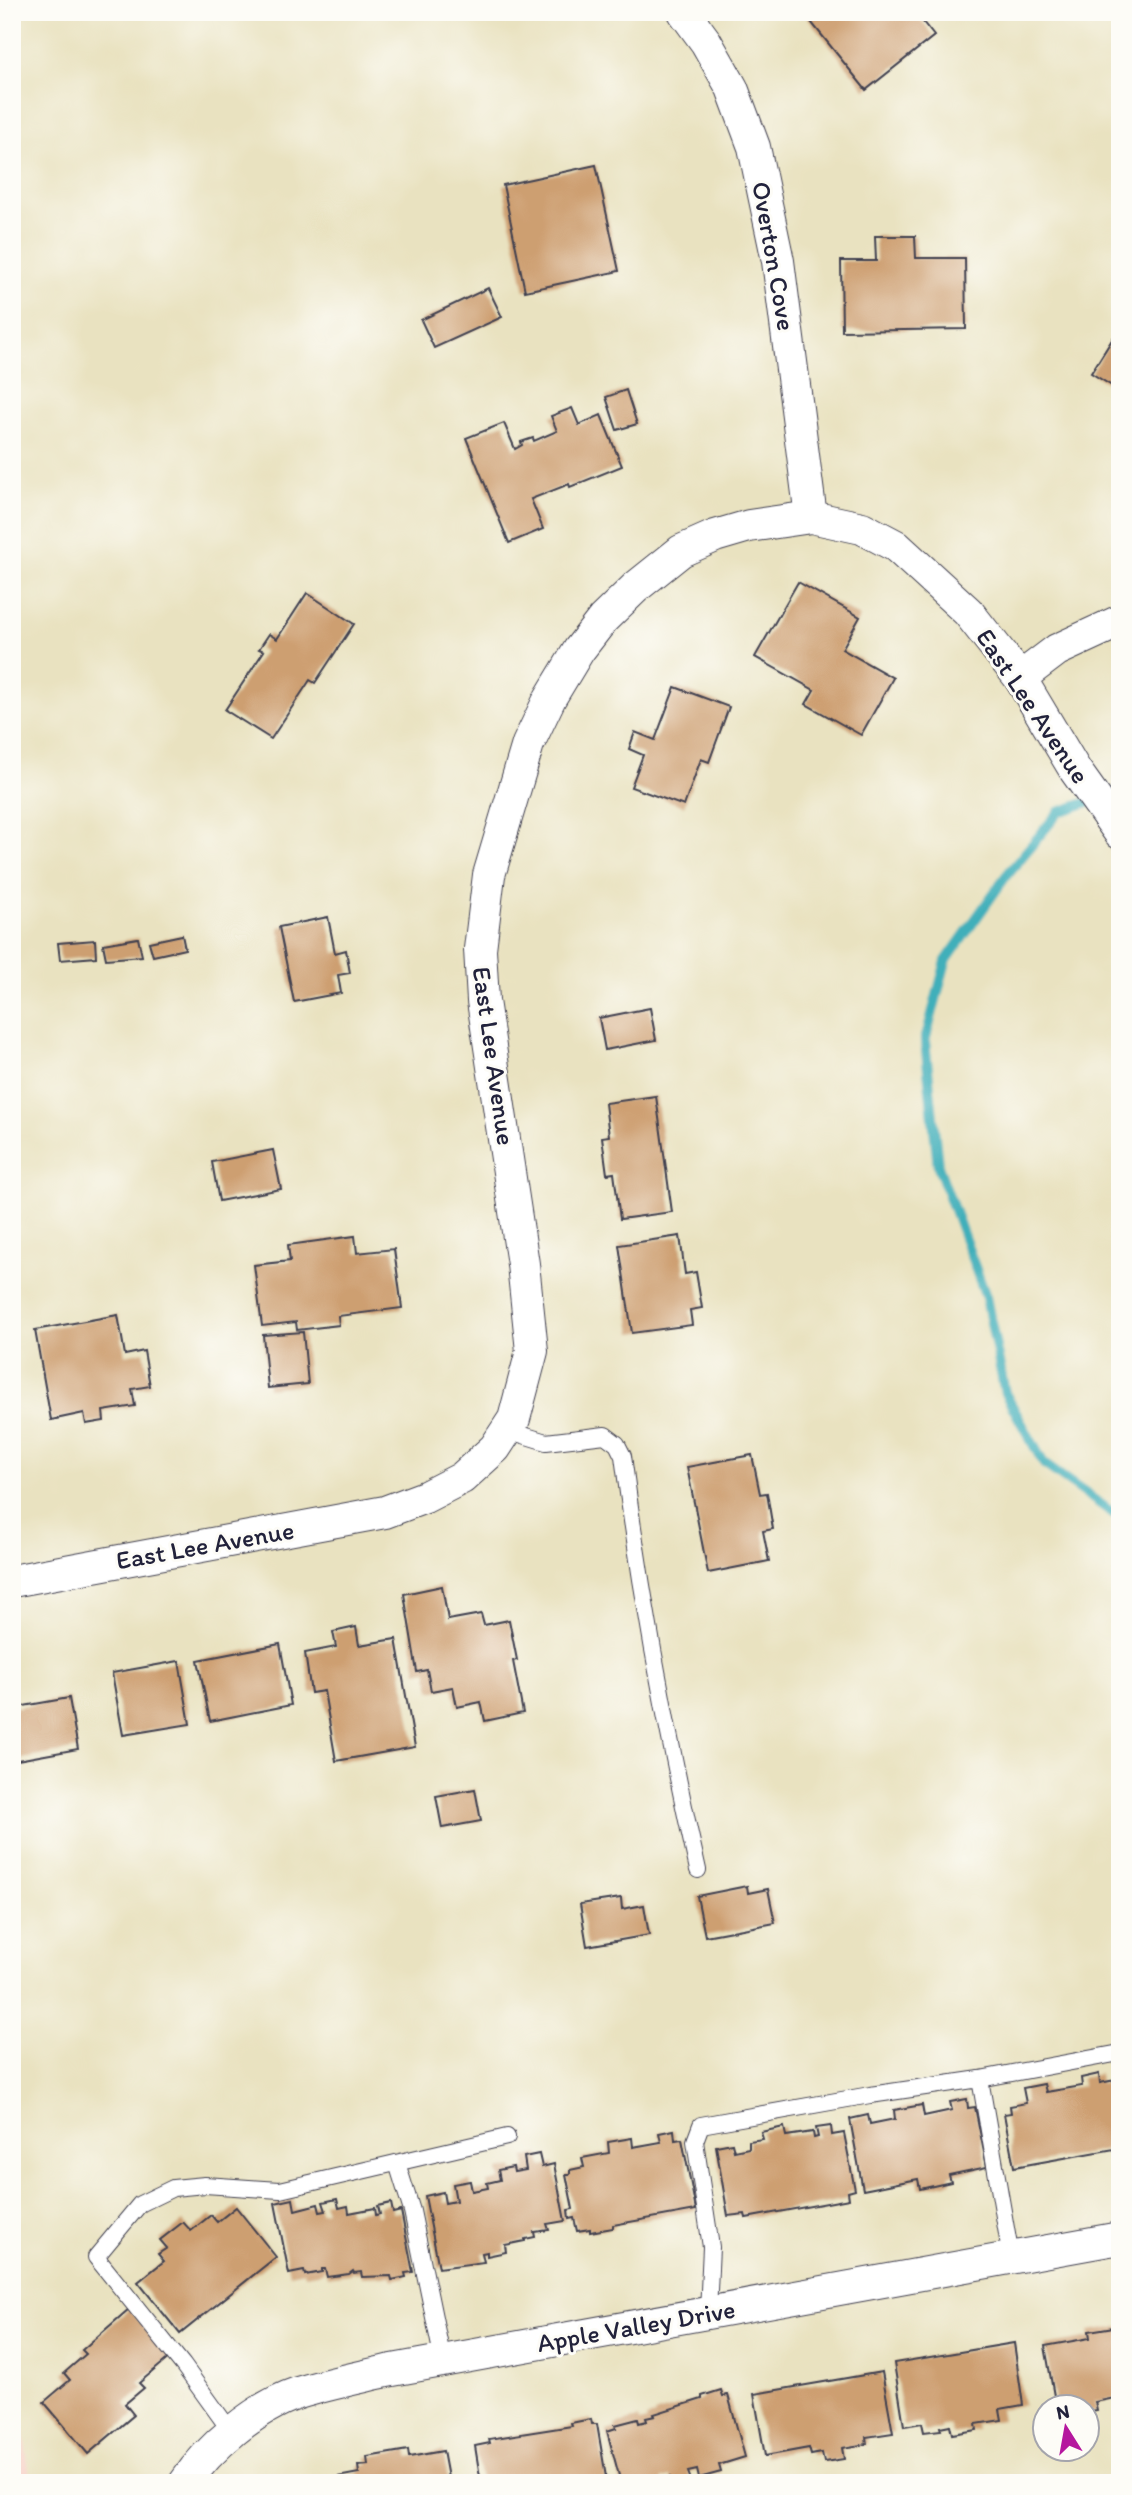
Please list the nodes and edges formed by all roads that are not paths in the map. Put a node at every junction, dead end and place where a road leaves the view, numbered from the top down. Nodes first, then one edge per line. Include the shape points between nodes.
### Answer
1 (684, 12) edge
2 (811, 517) junction
3 (1120, 621) edge
4 (1020, 678) junction
5 (1120, 833) edge
6 (507, 1430) junction
7 (12, 1581) edge
8 (698, 1870) dead end
9 (1120, 2053) edge
10 (980, 2079) junction
11 (506, 2137) dead end
12 (397, 2162) junction
13 (1120, 2238) edge
14 (1011, 2257) junction
15 (708, 2312) junction
16 (443, 2361) junction
17 (232, 2434) junction
18 (185, 2483) edge

1 - 2 street, Overton Cove via 732,88 754,147 778,261
2 - 4 street, East Lee Avenue via 862,528 897,546 968,612
2 - 6 street, East Lee Avenue via 715,536 681,551 636,587 579,650 550,698 516,780 489,874 481,949 483,1002 532,1351
3 - 4 street via 1056,650
4 - 5 street, East Lee Avenue via 1074,770
6 - 7 street, East Lee Avenue via 495,1448 462,1478 385,1512
6 - 8 lane via 546,1442 605,1435 623,1456 654,1654
9 - 10 lane
10 - 14 lane
10 - 15 lane via 701,2126 695,2141 711,2248
11 - 12 lane
12 - 16 lane via 412,2211
12 - 17 lane via 280,2190 205,2185 173,2188 140,2204 96,2257
13 - 14 street, Apple Valley Drive
14 - 15 street, Apple Valley Drive
15 - 16 street, Apple Valley Drive
16 - 17 street, Apple Valley Drive via 295,2394 251,2417
17 - 18 street, Apple Valley Drive via 212,2449

